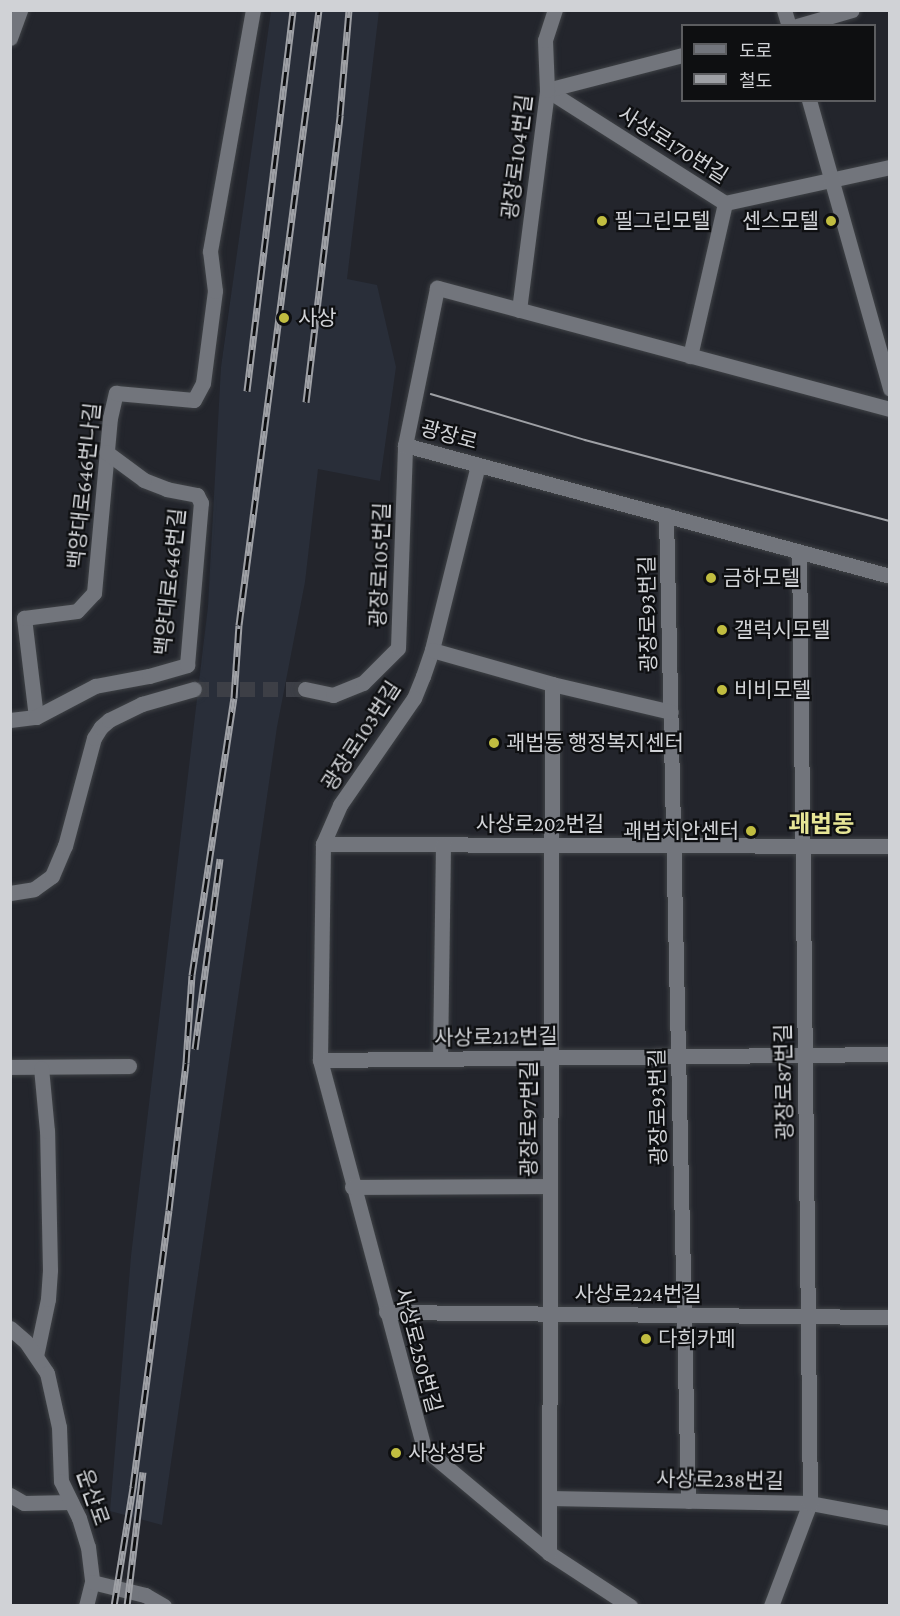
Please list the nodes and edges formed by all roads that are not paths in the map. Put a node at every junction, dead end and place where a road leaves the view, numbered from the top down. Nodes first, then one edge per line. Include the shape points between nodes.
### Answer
1 (21, 10) edge
2 (253, 10) edge
3 (555, 10) edge
4 (852, 10) edge
5 (804, 24) edge
6 (10, 38) edge
7 (681, 55) edge
8 (547, 90) junction
9 (810, 102) edge
10 (890, 167) edge
11 (831, 180) junction
12 (725, 203) junction
13 (519, 310) junction
14 (690, 356) junction
15 (890, 389) edge
16 (890, 409) edge
17 (405, 445) junction
18 (106, 452) junction
19 (478, 465) junction
20 (666, 515) junction
21 (799, 552) junction
22 (890, 576) edge
23 (432, 650) junction
24 (552, 684) junction
25 (194, 689) tunnel mouth
26 (305, 689) tunnel mouth
27 (671, 712) junction
28 (36, 717) junction
29 (10, 718) edge
30 (324, 844) junction
31 (443, 844) junction
32 (551, 845) junction
33 (674, 845) junction
34 (802, 846) junction
35 (890, 846) edge
36 (10, 893) edge
37 (805, 1054) junction
38 (890, 1054) edge
39 (678, 1056) junction
40 (550, 1057) junction
41 (440, 1059) junction
42 (320, 1060) junction
43 (129, 1066) dead end
44 (10, 1067) edge
45 (40, 1068) junction
46 (352, 1186) junction
47 (550, 1186) junction
48 (386, 1312) junction
49 (550, 1314) junction
50 (684, 1315) junction
51 (808, 1316) junction
52 (890, 1317) edge
53 (10, 1328) edge
54 (36, 1356) junction
55 (10, 1495) edge
56 (549, 1498) junction
57 (688, 1501) junction
58 (71, 1502) junction
59 (810, 1503) junction
60 (890, 1518) edge
61 (549, 1553) junction
62 (92, 1582) junction
63 (86, 1605) edge
64 (164, 1605) edge
65 (630, 1605) edge
66 (771, 1605) edge

1 - 6 street
2 - 18 street, 백양대로646번나길 via 210,251 214,291 203,382 194,400 116,393
3 - 8 street, 광장로104번길 via 545,40
4 - 5 street
7 - 8 street
8 - 12 street, 사상로170번길
8 - 13 street, 광장로104번길
9 - 11 street
10 - 11 street, 사상로170번길
11 - 12 street, 사상로170번길
11 - 15 street
12 - 14 street
13 - 14 street, 광장로
13 - 17 street, 광장로 via 437,288
14 - 16 street, 광장로
17 - 19 street, 광장로
17 - 26 street, 광장로105번길 via 398,648 363,683 333,695
18 - 28 street, 백양대로646번나길 via 94,593 77,611 24,618
18 - 28 street, 백양대로646번길 via 144,480 197,495 201,503 187,665 95,686
19 - 20 street, 광장로
19 - 23 street, 광장로103번길
20 - 21 street, 광장로
20 - 27 street, 광장로93번길
21 - 22 street, 광장로
21 - 34 street, 광장로87번길
23 - 24 street
23 - 30 street, 광장로103번길 via 414,698 340,805
24 - 27 street, 광장로93번길
24 - 32 street, 광장로97번길
25 - 36 street via 142,704 101,727 94,738 52,876 34,889
27 - 33 street, 광장로93번길
28 - 29 street, 백양대로646번길
30 - 31 street, 사상로202번길
30 - 42 street, 사상로250번길
31 - 32 street, 사상로202번길
31 - 41 street
32 - 33 street, 사상로202번길
32 - 40 street, 광장로97번길
33 - 34 street, 사상로202번길
33 - 39 street, 광장로93번길
34 - 35 street, 사상로202번길
34 - 37 street, 광장로87번길
37 - 38 street, 사상로212번길
37 - 39 street, 사상로212번길
37 - 51 street, 광장로87번길
39 - 40 street, 사상로212번길
39 - 50 street, 광장로93번길
40 - 41 street, 사상로212번길
40 - 47 street, 광장로97번길
41 - 42 street, 사상로212번길
42 - 46 street, 사상로250번길
43 - 45 street
44 - 45 street
45 - 54 street via 47,1131 50,1270
46 - 47 street
46 - 48 street, 사상로250번길
47 - 49 street, 광장로97번길
48 - 49 street, 사상로224번길
48 - 61 street, 사상로250번길 via 424,1448
49 - 50 street, 사상로224번길
49 - 56 street, 광장로97번길
50 - 51 street, 사상로224번길
50 - 57 street, 광장로93번길
51 - 52 street, 사상로224번길
51 - 59 street, 광장로87번길
53 - 54 street, 운산로
54 - 58 street, 운산로 via 46,1372 55,1402 61,1480
55 - 58 street via 24,1503
56 - 57 street, 사상로238번길
56 - 61 street, 광장로97번길
57 - 59 street, 사상로238번길
58 - 62 street, 운산로 via 88,1547
59 - 60 street, 사상로238번길
59 - 66 street, 광장로87번길
61 - 65 street, 사상로250번길
62 - 63 street
62 - 64 street via 145,1595

